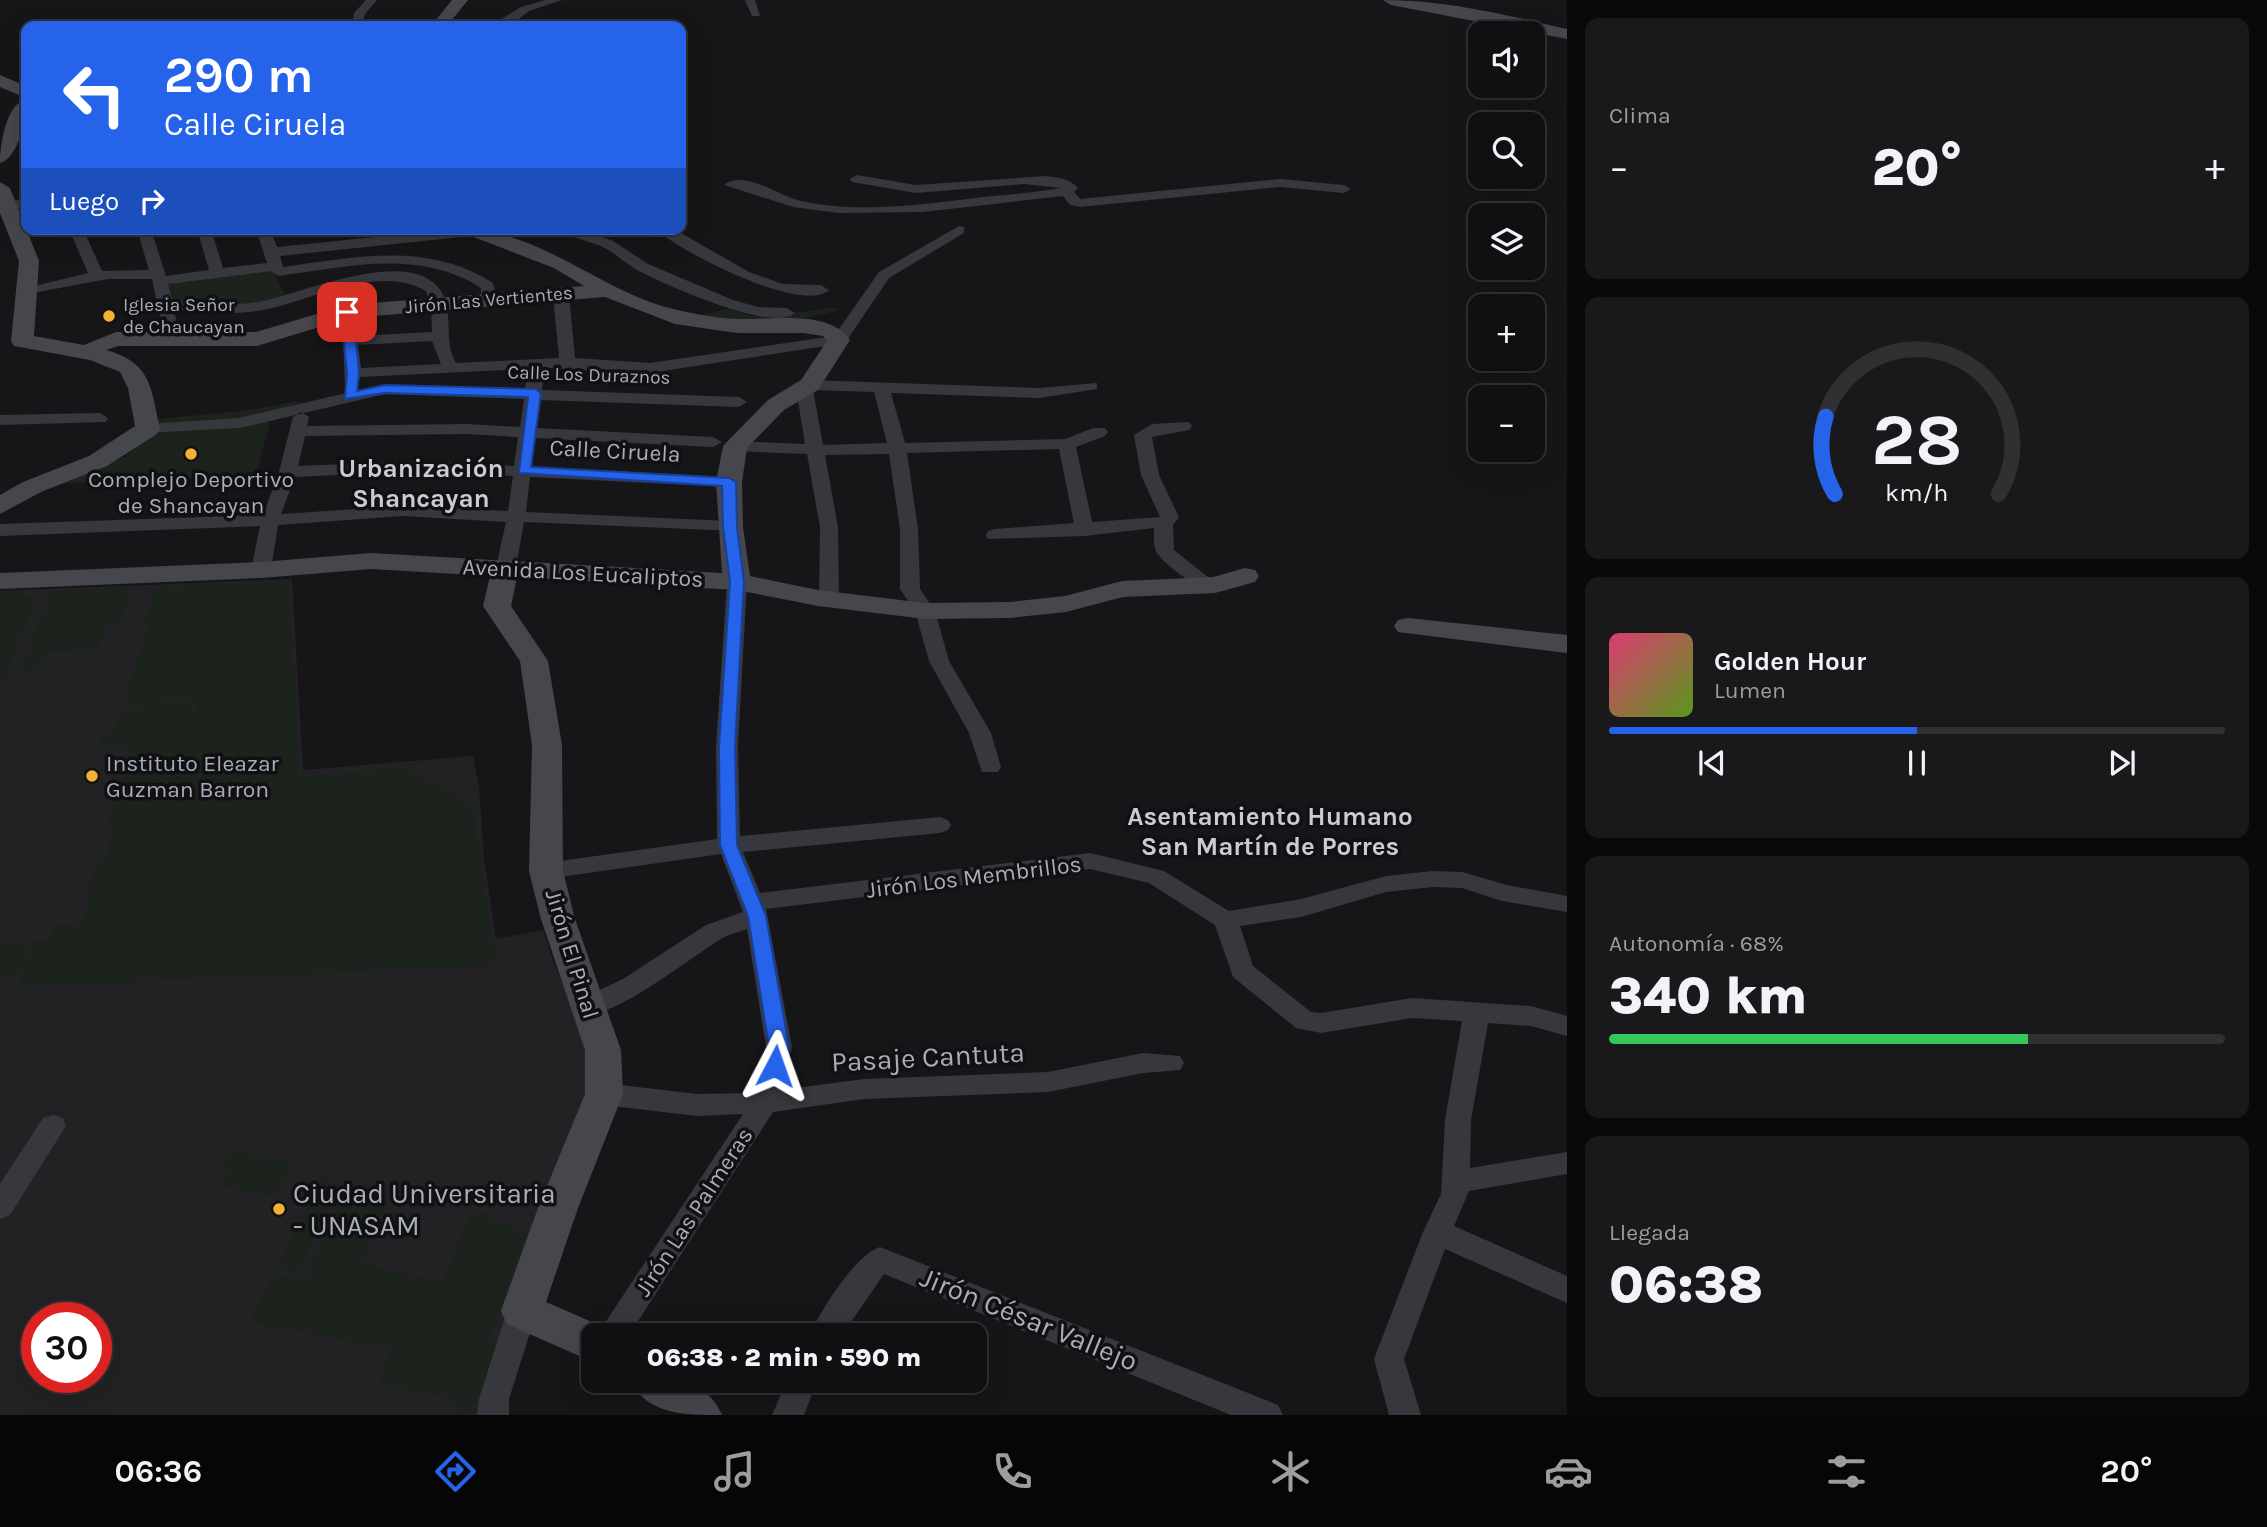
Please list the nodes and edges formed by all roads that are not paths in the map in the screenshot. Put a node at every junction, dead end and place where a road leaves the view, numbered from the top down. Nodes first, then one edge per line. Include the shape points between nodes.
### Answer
1 (372, 0) edge
2 (460, 0) edge
3 (557, 0) edge
4 (750, 0) edge
5 (1391, 0) edge
6 (756, 14) dead end
7 (358, 21) edge
8 (443, 21) edge
9 (510, 21) edge
10 (1567, 34) edge
11 (0, 80) edge
12 (21, 91) edge
13 (21, 95) edge
14 (0, 99) edge
15 (21, 114) edge
16 (0, 158) edge
17 (857, 179) dead end
18 (731, 185) dead end
19 (1344, 189) dead end
20 (1066, 191) junction
21 (9, 201) edge
22 (959, 230) dead end
23 (79, 235) edge
24 (146, 235) edge
25 (206, 235) edge
26 (265, 235) edge
27 (381, 235) edge
28 (483, 235) edge
29 (584, 235) edge
30 (674, 235) edge
31 (358, 236) edge
32 (276, 263) junction
33 (217, 274) junction
34 (97, 276) junction
35 (159, 278) junction
36 (607, 290) junction
37 (821, 290) dead end
38 (27, 292) junction
39 (561, 294) junction
40 (290, 296) junction
41 (489, 299) junction
42 (437, 303) junction
43 (164, 305) junction
44 (347, 312) junction
45 (787, 313) dead end
46 (440, 336) junction
47 (172, 337) junction
48 (839, 340) junction
49 (349, 341) junction
50 (85, 354) junction
51 (537, 362) junction
52 (567, 362) junction
53 (452, 369) junction
54 (353, 373) junction
55 (807, 386) junction
56 (881, 386) junction
57 (1091, 386) dead end
58 (535, 393) junction
59 (350, 396) junction
60 (739, 402) dead end
61 (303, 406) junction
62 (100, 418) dead end
63 (0, 420) edge
64 (1183, 426) dead end
65 (148, 429) junction
66 (530, 430) junction
67 (298, 431) junction
68 (1099, 432) dead end
69 (724, 444) junction
70 (1067, 444) junction
71 (897, 447) junction
72 (814, 449) junction
73 (523, 471) junction
74 (288, 472) junction
75 (729, 482) junction
76 (0, 506) edge
77 (516, 518) junction
78 (270, 520) junction
79 (1164, 522) junction
80 (730, 527) junction
81 (0, 530) edge
82 (1084, 530) junction
83 (995, 535) dead end
84 (506, 567) junction
85 (261, 570) junction
86 (1245, 576) dead end
87 (0, 580) edge
88 (737, 582) junction
89 (1209, 586) junction
90 (829, 599) junction
91 (925, 611) junction
92 (1408, 626) dead end
93 (1567, 644) edge
94 (989, 767) dead end
95 (940, 825) dead end
96 (729, 845) junction
97 (546, 872) junction
98 (1567, 904) edge
99 (754, 909) junction
100 (1226, 920) junction
101 (587, 1007) junction
102 (1476, 1011) junction
103 (1567, 1026) edge
104 (1171, 1063) dead end
105 (604, 1094) junction
106 (765, 1103) junction
107 (53, 1126) dead end
108 (1567, 1163) edge
109 (1456, 1182) junction
110 (0, 1207) edge
111 (1437, 1232) junction
112 (1567, 1290) edge
113 (522, 1311) junction
114 (620, 1323) edge
115 (833, 1323) edge
116 (581, 1338) edge
117 (669, 1393) edge
118 (797, 1393) edge
119 (493, 1415) edge
120 (700, 1415) edge
121 (788, 1415) edge
122 (1266, 1415) edge
123 (1405, 1415) edge

1 - 7 street
2 - 8 main road
3 - 9 street via 525,9
4 - 6 street
5 - 10 main road
11 - 12 main road
13 - 14 main road
15 - 16 main road
17 - 20 street via 926,189 1043,179 1070,184
18 - 20 street via 754,186 795,203 857,209 920,209
19 - 20 street via 1280,183 1080,203
21 - 38 main road via 29,261
22 - 48 street via 884,275
23 - 34 street
24 - 35 street
25 - 33 street
26 - 32 street
27 - 31 street
28 - 36 main road via 561,264
29 - 45 street via 608,244 643,267 728,303 757,312
30 - 37 street via 744,275 781,288
31 - 32 street
32 - 33 street
32 - 40 street
32 - 41 street via 424,260 472,273 488,286
33 - 35 street
34 - 35 street via 132,271
34 - 38 street
35 - 43 street
36 - 39 main road, Jirón Las Vertientes
36 - 48 main road via 675,317 737,326 803,326 830,331
38 - 50 main road via 22,341
39 - 41 main road, Jirón Las Vertientes
39 - 52 street
40 - 42 street via 341,282 405,278 432,289
40 - 43 street via 260,306
41 - 42 main road, Jirón Las Vertientes
42 - 44 main road, Jirón Las Vertientes
42 - 46 street
43 - 47 street
44 - 47 main road, Jirón Las Vertientes via 257,339
44 - 49 street
46 - 49 street
46 - 53 street via 440,348
47 - 50 main road, Jirón Las Vertientes via 108,341
48 - 52 street via 650,368
48 - 55 main road
49 - 54 street
50 - 65 main road via 128,367 136,380
51 - 52 street
51 - 53 street
51 - 58 street, Jirón El Pinal
53 - 54 street
54 - 59 street
55 - 56 street
55 - 69 main road
55 - 72 street
56 - 57 street via 1039,393
56 - 71 street
58 - 59 street, Calle Los Duraznos via 385,389
58 - 60 street, Calle Los Duraznos
58 - 66 street, Jirón El Pinal
59 - 61 street, Calle Los Duraznos
61 - 65 street, Calle Los Duraznos via 240,424
61 - 67 street
62 - 63 street
64 - 79 street via 1152,429 1143,435 1150,475 1169,509 1170,517
65 - 76 main road via 98,461 32,487
66 - 67 street
66 - 69 street
66 - 73 street, Jirón El Pinal
67 - 74 street
68 - 70 street
69 - 72 street
69 - 75 main road, Jirón Las Palmeras
70 - 71 street
70 - 82 street
71 - 72 street
71 - 91 street via 909,529 910,589
72 - 90 street via 829,527
73 - 74 street, Calle Ciruela via 416,466
73 - 75 street, Calle Ciruela
73 - 77 street, Jirón El Pinal
74 - 78 street
75 - 80 main road, Jirón Las Palmeras
77 - 78 street via 403,511
77 - 80 street
77 - 84 street, Jirón El Pinal
78 - 81 street
78 - 85 street
79 - 82 street
79 - 89 street via 1166,553
80 - 88 main road, Jirón Las Palmeras
82 - 83 street
84 - 85 main road, Avenida Los Eucaliptos via 371,561
84 - 88 main road, Avenida Los Eucaliptos
84 - 97 main road, Jirón El Pinal via 497,606 534,661 547,745
85 - 87 main road, Avenida Los Eucaliptos
86 - 89 main road, Avenida Los Eucaliptos
88 - 90 main road, Avenida Los Eucaliptos
88 - 96 street, Jirón Las Palmeras via 727,746
89 - 91 main road, Avenida Los Eucaliptos via 1122,589 1066,604 1010,610
90 - 91 main road, Avenida Los Eucaliptos
91 - 94 street via 939,661 980,733
92 - 93 main road
95 - 96 street
96 - 97 street
96 - 99 street, Jirón Las Palmeras
97 - 101 main road, Jirón El Pinal
98 - 100 street via 1502,893 1473,882 1433,879 1386,884 1301,908
99 - 100 street, Jirón Los Membrillos via 1090,861 1156,877
99 - 101 street, Jirón Los Membrillos via 632,986
99 - 106 street, Jirón Las Palmeras via 779,1047
100 - 102 street via 1242,971 1305,1021 1321,1023 1412,1008
101 - 105 main road, Jirón El Pinal via 603,1050
102 - 103 street via 1531,1016
102 - 109 street via 1458,1120
104 - 106 street, Pasaje Cantuta via 1143,1063 1048,1082 864,1090
105 - 106 street, Pasaje Cantuta via 697,1105
105 - 113 main road, Jirón El Pinal
106 - 114 street, Jirón Las Palmeras
107 - 110 street
108 - 109 street
109 - 111 street
111 - 112 street
111 - 123 street via 1389,1359
113 - 116 main road
113 - 119 street, Jirón El Pinal
115 - 122 street, Jirón César Vallejo via 880,1259
117 - 120 main road
118 - 121 street

